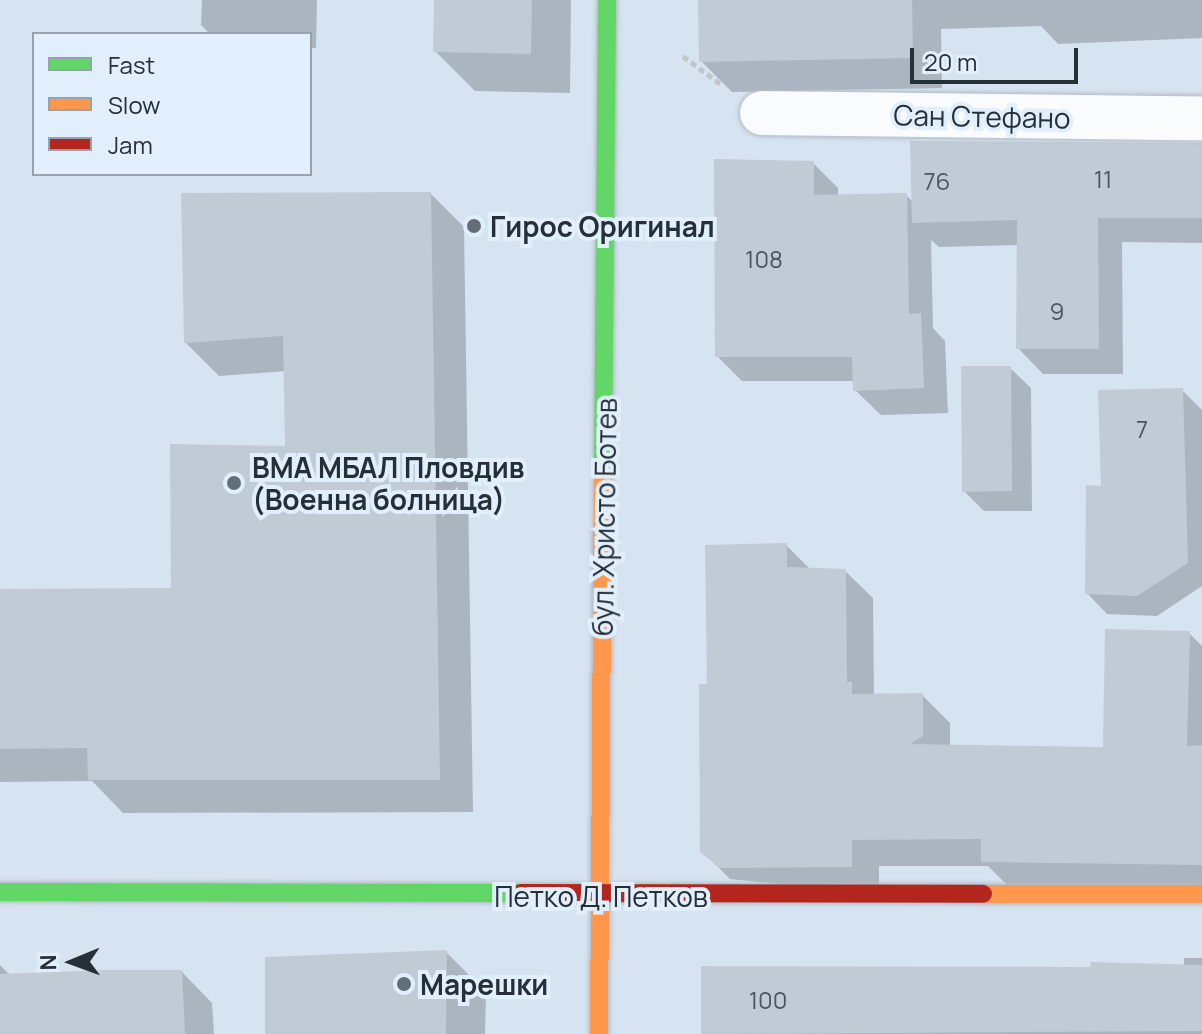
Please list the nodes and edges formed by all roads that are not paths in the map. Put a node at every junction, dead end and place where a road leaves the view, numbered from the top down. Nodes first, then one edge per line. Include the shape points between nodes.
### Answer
1 (607, 0) edge
2 (762, 113) dead end
3 (1202, 118) edge
4 (0, 892) edge
5 (1202, 894) edge
6 (600, 897) junction
7 (599, 1034) edge

1 - 6 street, бул. Христо Ботев
2 - 3 street, Сан Стефано
4 - 6 street, Петко Д. Петков
5 - 6 street, Петко Д. Петков
6 - 7 street, бул. Христо Ботев

